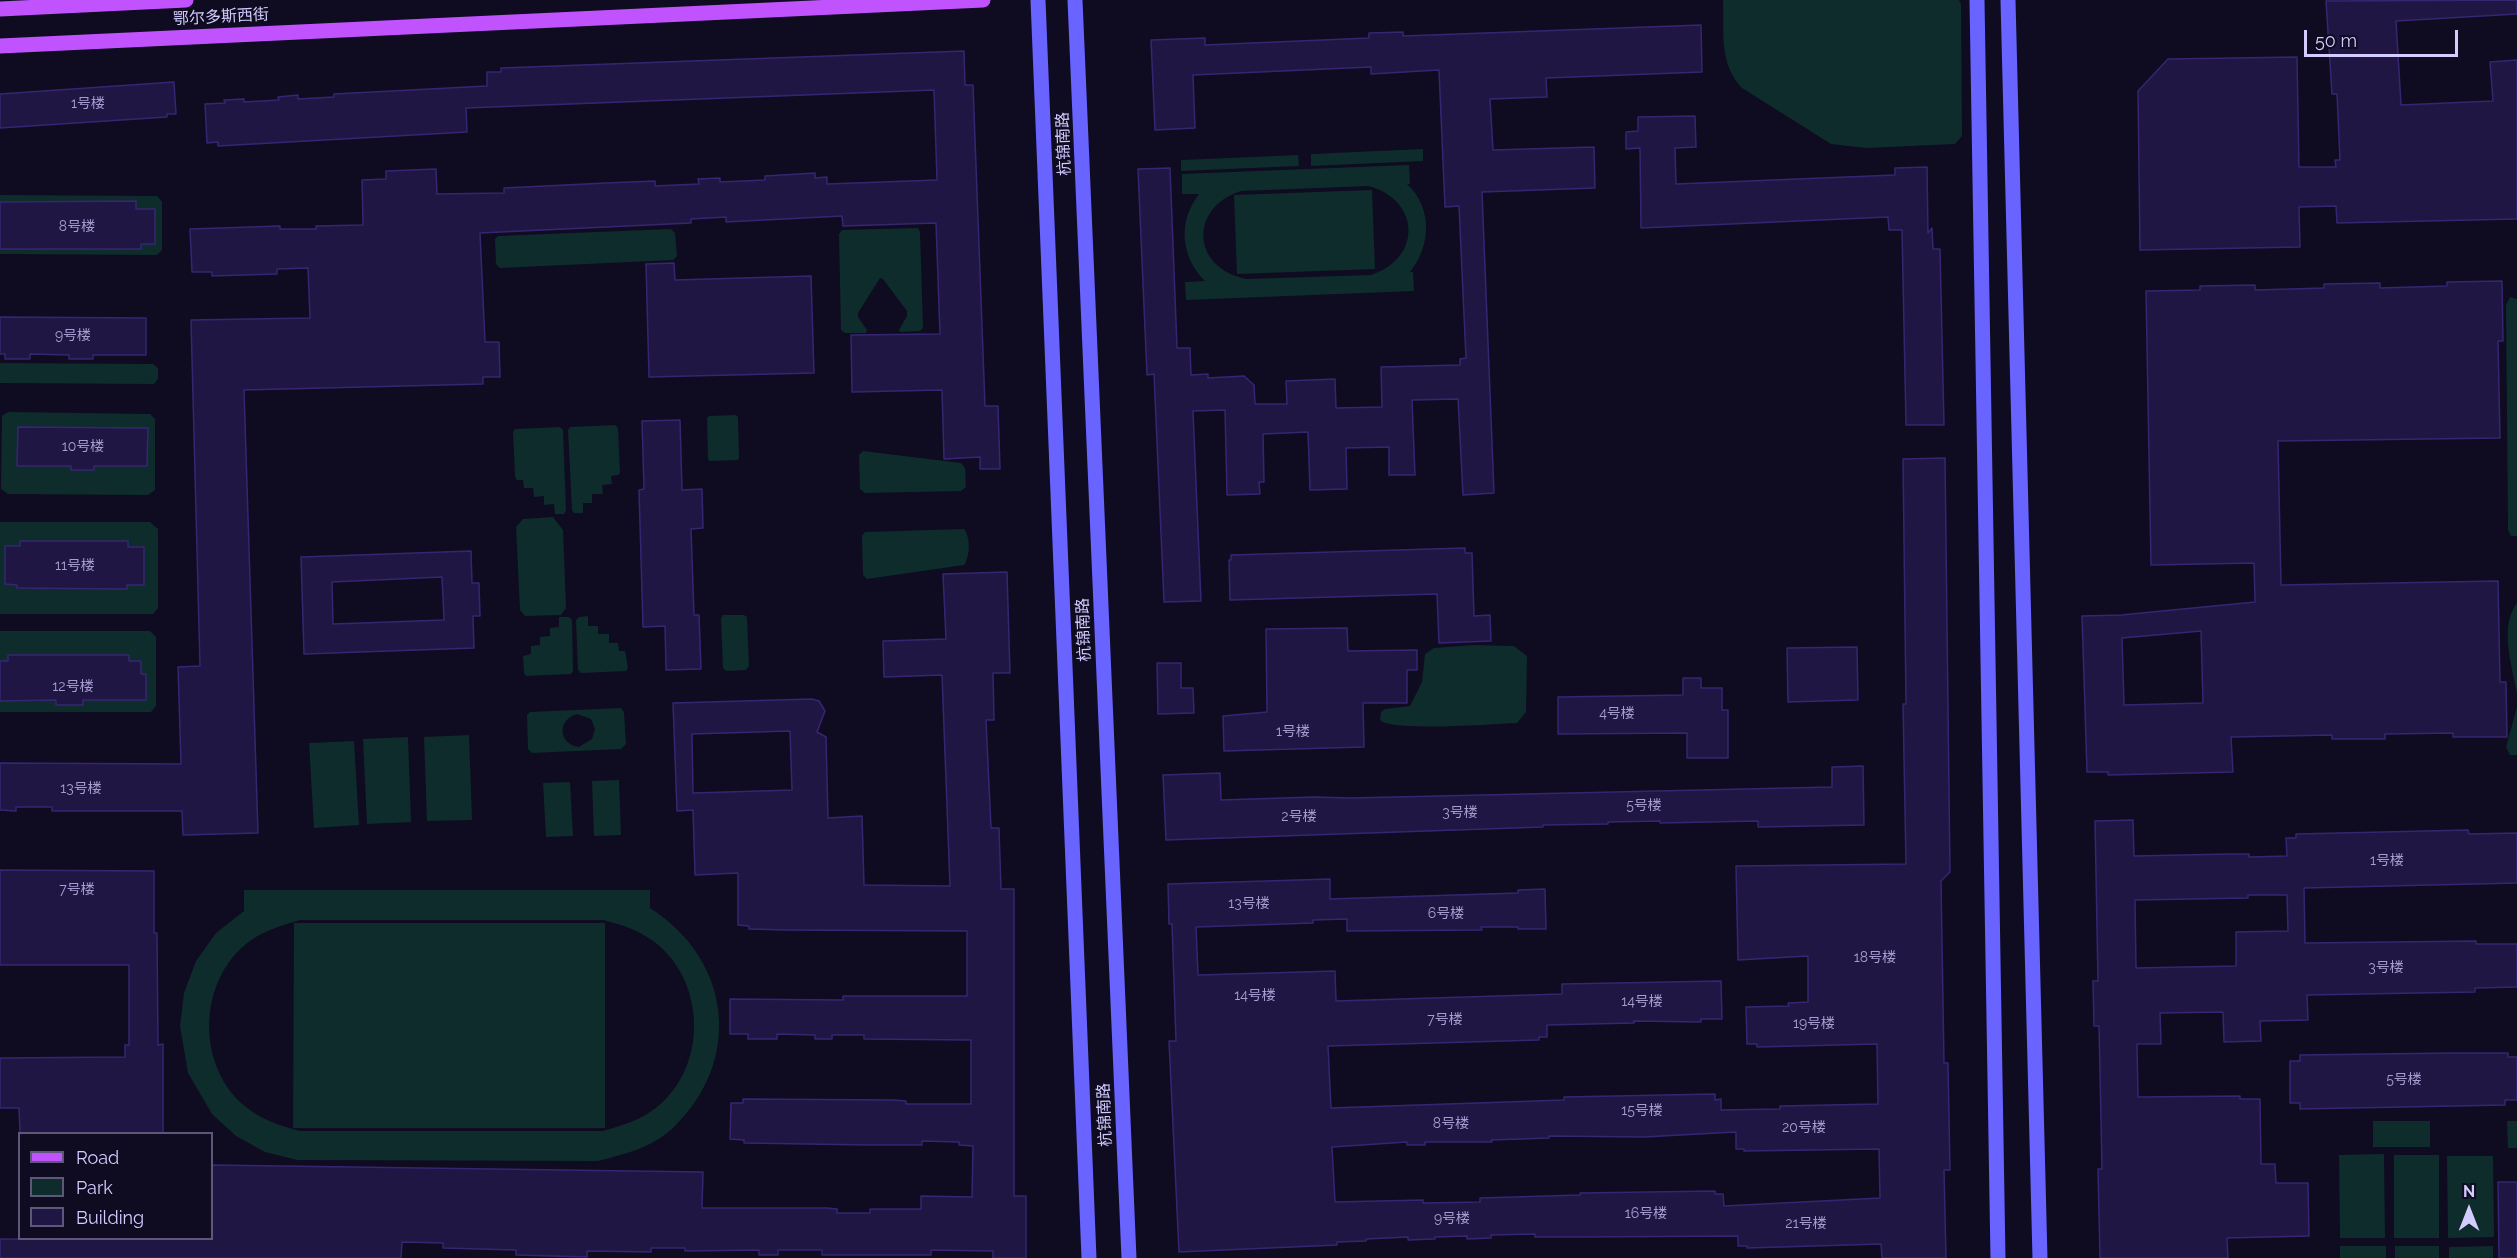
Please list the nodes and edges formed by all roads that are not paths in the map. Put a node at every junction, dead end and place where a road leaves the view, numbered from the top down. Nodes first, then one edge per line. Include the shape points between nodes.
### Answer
1 (186, 0) edge
2 (983, 0) edge
3 (1038, 0) edge
4 (1075, 0) edge
5 (1977, 0) edge
6 (2008, 0) edge
7 (0, 9) edge
8 (0, 46) edge
9 (1089, 1258) edge
10 (1129, 1258) edge
11 (1998, 1258) edge
12 (2040, 1258) edge

1 - 7 main road, 鄂尔多斯西街
2 - 8 main road, 鄂尔多斯西街
3 - 9 main road, 杭锦南路
4 - 10 main road, 杭锦南路
5 - 11 main road
6 - 12 main road

